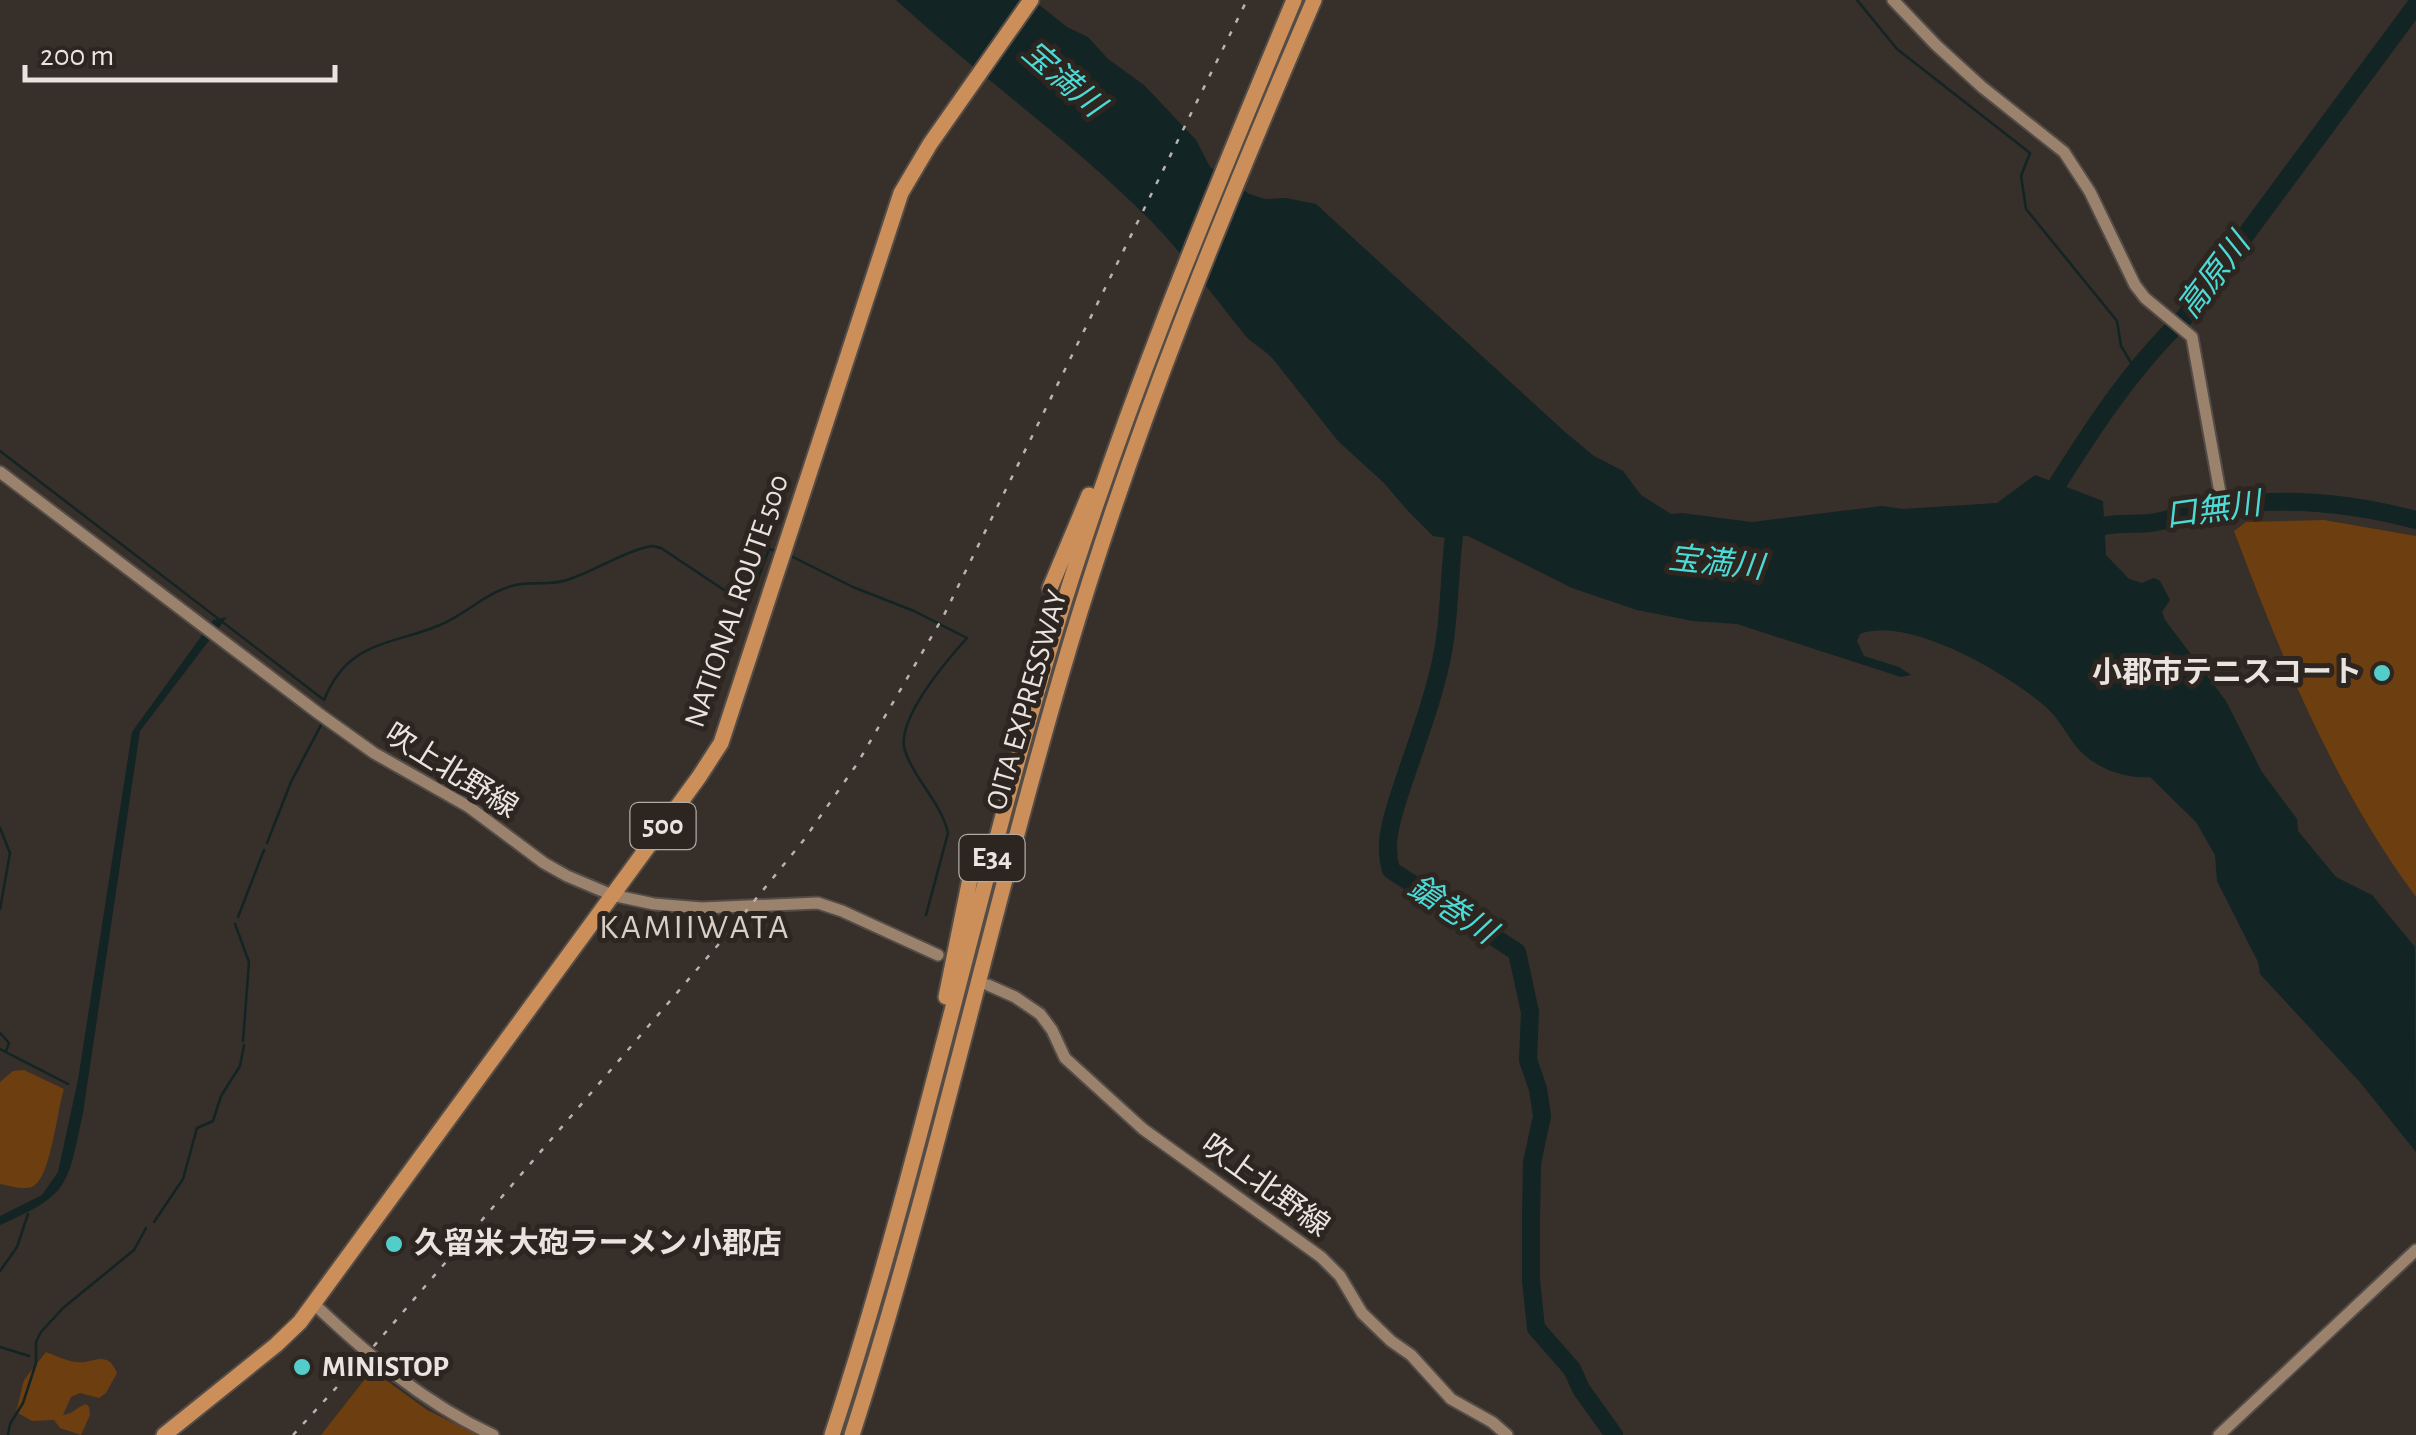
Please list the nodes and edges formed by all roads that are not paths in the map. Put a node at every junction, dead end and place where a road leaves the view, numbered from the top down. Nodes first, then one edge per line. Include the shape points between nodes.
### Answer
1 (1031, 0) edge
2 (1294, 0) edge
3 (1314, 0) edge
4 (1894, 0) edge
5 (1146, 360) junction
6 (0, 472) edge
7 (2221, 498) dead end
8 (1050, 588) dead end
9 (976, 849) dead end
10 (612, 895) junction
11 (938, 955) dead end
12 (988, 985) dead end
13 (916, 1148) junction
14 (2416, 1250) edge
15 (313, 1304) junction
16 (164, 1435) edge
17 (493, 1435) edge
18 (832, 1435) edge
19 (852, 1435) edge
20 (1507, 1435) edge
21 (2219, 1435) edge

1 - 10 highway, NATIONAL ROUTE 500 / 500 via 915,168 894,211 721,742
2 - 5 highway, OITA EXPRESSWAY / E34
3 - 19 highway, OITA EXPRESSWAY / E34 via 1187,300 1122,482 1028,791
4 - 7 main road via 1982,88 2064,152 2135,285 2192,337
5 - 8 highway
5 - 13 highway, OITA EXPRESSWAY / E34 via 1054,638
6 - 10 main road, 吹上北野線 via 374,752 470,807 544,863
9 - 13 highway
10 - 11 main road, 吹上北野線 via 702,908 818,903
10 - 15 highway, NATIONAL ROUTE 500 / 500
12 - 20 main road, 吹上北野線 via 1040,1014 1065,1058 1130,1118 1321,1257 1391,1341 1452,1399
13 - 18 highway, OITA EXPRESSWAY / E34
14 - 21 main road
15 - 16 highway, NATIONAL ROUTE 500 / 500 via 288,1335
15 - 17 main road via 374,1360

